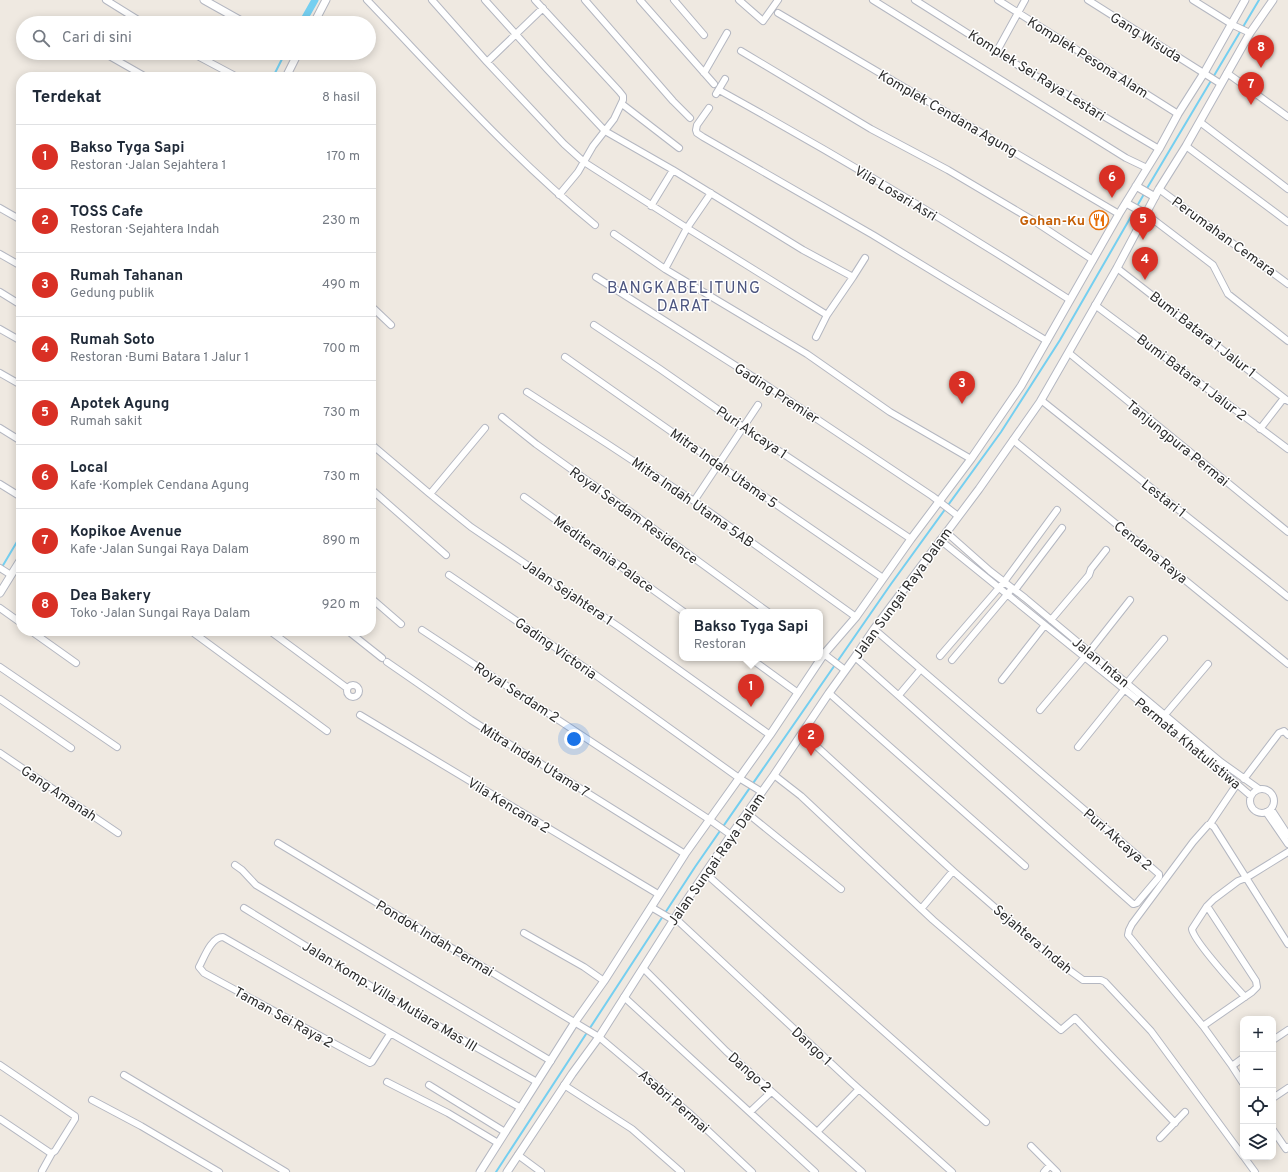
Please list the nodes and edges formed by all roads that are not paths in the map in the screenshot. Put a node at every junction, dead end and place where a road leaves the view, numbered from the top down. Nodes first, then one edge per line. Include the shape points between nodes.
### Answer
1 (106, 0) edge
2 (204, 0) edge
3 (326, 0) edge
4 (368, 0) edge
5 (432, 0) edge
6 (485, 0) edge
7 (535, 0) edge
8 (585, 0) edge
9 (640, 0) edge
10 (674, 0) edge
11 (739, 0) edge
12 (778, 0) edge
13 (872, 0) edge
14 (915, 0) edge
15 (998, 0) edge
16 (1025, 0) edge
17 (1088, 0) edge
18 (1192, 0) edge
19 (1245, 0) edge
20 (1273, 0) edge
21 (543, 8) junction
22 (778, 13) dead end
23 (1018, 13) junction
24 (132, 16) edge
25 (233, 16) edge
26 (318, 16) edge
27 (1232, 24) junction
28 (1248, 32) junction
29 (516, 33) junction
30 (727, 33) dead end
31 (704, 35) dead end
32 (997, 50) junction
33 (741, 51) dead end
34 (116, 60) edge
35 (205, 60) edge
36 (294, 60) edge
37 (488, 62) junction
38 (137, 72) edge
39 (228, 72) edge
40 (288, 72) edge
41 (704, 73) junction
42 (1204, 73) junction
43 (1227, 73) junction
44 (725, 79) dead end
45 (714, 84) dead end
46 (1220, 84) junction
47 (622, 104) junction
48 (709, 108) dead end
49 (1178, 114) junction
50 (1288, 117) edge
51 (690, 118) dead end
52 (1200, 122) junction
53 (605, 131) junction
54 (1186, 146) junction
55 (679, 148) dead end
56 (1159, 149) junction
57 (584, 162) junction
58 (1146, 168) junction
59 (672, 170) junction
60 (1138, 187) junction
61 (1159, 189) junction
62 (1288, 189) edge
63 (711, 193) junction
64 (559, 195) junction
65 (1153, 196) junction
66 (1126, 203) junction
67 (651, 206) junction
68 (0, 208) edge
69 (1144, 213) junction
70 (1119, 214) junction
71 (16, 217) edge
72 (1288, 222) edge
73 (594, 225) dead end
74 (687, 228) junction
75 (614, 234) dead end
76 (0, 254) edge
77 (865, 258) dead end
78 (1093, 260) junction
79 (16, 263) edge
80 (1117, 268) junction
81 (665, 269) junction
82 (596, 277) dead end
83 (853, 277) junction
84 (1288, 284) edge
85 (0, 292) edge
86 (1070, 300) junction
87 (16, 302) edge
88 (1095, 305) junction
89 (376, 311) edge
90 (827, 315) junction
91 (594, 324) dead end
92 (391, 325) dead end
93 (0, 329) edge
94 (816, 337) dead end
95 (16, 338) edge
96 (1047, 341) junction
97 (1288, 341) edge
98 (1069, 353) junction
99 (565, 357) dead end
100 (0, 372) edge
101 (16, 382) edge
102 (527, 392) dead end
103 (1041, 400) junction
104 (1286, 400) edge
105 (758, 405) dead end
106 (502, 417) dead end
107 (743, 427) junction
108 (0, 428) edge
109 (485, 428) dead end
110 (1260, 429) junction
111 (16, 438) edge
112 (1013, 440) junction
113 (376, 448) edge
114 (1288, 449) edge
115 (971, 459) junction
116 (718, 465) junction
117 (0, 484) edge
118 (376, 493) edge
119 (16, 494) edge
120 (430, 494) junction
121 (524, 497) dead end
122 (694, 501) junction
123 (940, 502) junction
124 (1057, 510) dead end
125 (956, 515) junction
126 (1062, 528) dead end
127 (946, 532) junction
128 (1288, 532) edge
129 (911, 539) junction
130 (940, 540) junction
131 (1106, 550) dead end
132 (446, 555) dead end
133 (16, 566) edge
134 (0, 568) edge
135 (9, 574) junction
136 (449, 575) dead end
137 (883, 578) junction
138 (1004, 582) junction
139 (999, 587) junction
140 (1014, 589) junction
141 (0, 593) edge
142 (1007, 594) junction
143 (1288, 597) edge
144 (1130, 600) dead end
145 (376, 602) edge
146 (0, 608) edge
147 (680, 609) edge
148 (764, 609) edge
149 (856, 617) junction
150 (16, 620) edge
151 (1051, 620) junction
152 (401, 624) dead end
153 (1045, 625) junction
154 (874, 629) junction
155 (422, 630) dead end
156 (38, 636) edge
157 (198, 636) edge
158 (277, 636) edge
159 (354, 636) edge
160 (1164, 639) dead end
161 (1089, 652) junction
162 (825, 654) edge
163 (940, 656) dead end
164 (855, 657) junction
165 (1084, 657) junction
166 (952, 660) dead end
167 (754, 661) edge
168 (820, 661) edge
169 (76, 663) dead end
170 (1208, 664) dead end
171 (1288, 664) edge
172 (0, 667) edge
173 (843, 669) junction
174 (920, 670) junction
175 (1002, 680) dead end
176 (1127, 683) junction
177 (347, 688) dead end
178 (1124, 690) junction
179 (798, 693) junction
180 (829, 693) junction
181 (899, 695) junction
182 (0, 699) edge
183 (1040, 710) dead end
184 (360, 715) dead end
185 (1163, 717) junction
186 (327, 731) dead end
187 (802, 733) junction
188 (1288, 735) edge
189 (770, 736) junction
190 (117, 747) dead end
191 (1078, 747) dead end
192 (71, 748) dead end
193 (0, 753) edge
194 (774, 775) junction
195 (739, 778) junction
196 (1244, 779) junction
197 (1237, 784) junction
198 (1259, 789) junction
199 (760, 791) junction
200 (1250, 796) junction
201 (1269, 811) junction
202 (747, 813) junction
203 (710, 820) junction
204 (1210, 824) junction
205 (118, 833) dead end
206 (728, 834) junction
207 (1288, 835) edge
208 (278, 843) dead end
209 (1288, 844) edge
210 (1288, 852) edge
211 (685, 854) junction
212 (235, 865) dead end
213 (1025, 866) dead end
214 (953, 871) junction
215 (705, 873) junction
216 (1246, 878) junction
217 (841, 888) dead end
218 (658, 894) junction
219 (1207, 906) junction
220 (244, 908) dead end
221 (654, 909) junction
222 (922, 909) junction
223 (672, 919) junction
224 (524, 933) dead end
225 (1288, 944) edge
226 (643, 968) junction
227 (604, 981) junction
228 (624, 997) junction
229 (1245, 997) junction
230 (578, 1024) junction
231 (1203, 1026) junction
232 (1288, 1030) edge
233 (390, 1034) junction
234 (596, 1035) junction
235 (1276, 1038) edge
236 (1240, 1060) edge
237 (551, 1061) junction
238 (0, 1065) edge
239 (1232, 1066) junction
240 (124, 1075) dead end
241 (1240, 1078) edge
242 (387, 1082) dead end
243 (537, 1082) junction
244 (429, 1085) dead end
245 (564, 1085) junction
246 (1288, 1088) edge
247 (858, 1089) junction
248 (771, 1092) junction
249 (1276, 1096) edge
250 (92, 1100) dead end
251 (520, 1108) junction
252 (750, 1112) junction
253 (1185, 1112) dead end
254 (0, 1119) edge
255 (986, 1122) dead end
256 (1175, 1123) junction
257 (818, 1131) junction
258 (505, 1132) junction
259 (1276, 1135) edge
260 (1160, 1138) dead end
261 (498, 1143) junction
262 (1031, 1146) dead end
263 (1288, 1147) edge
264 (1240, 1152) edge
265 (52, 1153) junction
266 (518, 1155) junction
267 (1246, 1160) edge
268 (1050, 1165) junction
269 (42, 1171) edge
270 (219, 1172) edge
271 (286, 1172) edge
272 (480, 1172) edge
273 (507, 1172) edge
274 (540, 1172) edge
275 (682, 1172) edge
276 (752, 1172) edge
277 (815, 1172) edge
278 (862, 1172) edge
279 (952, 1172) edge
280 (1044, 1172) edge
281 (1057, 1172) edge
282 (1255, 1172) edge

1 - 24 street
2 - 25 street
3 - 26 street
4 - 64 street via 468,107
5 - 37 street
6 - 29 street
7 - 21 street
8 - 51 street
9 - 41 street
10 - 31 street
11 - 12 street via 763,21
13 - 58 street
14 - 32 street, Komplek Sei Raya Lestari
15 - 23 street, Komplek Pesona Alam
16 - 23 street
17 - 42 street, Gang Wisuda
18 - 27 street
19 - 27 street
20 - 28 street, Jalan Sungai Raya Dalam
21 - 29 street
21 - 47 street via 619,90 623,96
22 - 70 street, Komplek Cendana Agung
23 - 32 street
23 - 49 street, Komplek Pesona Alam
27 - 28 street
27 - 42 street
28 - 43 street, Jalan Sungai Raya Dalam
29 - 37 street
29 - 53 street
30 - 41 street
32 - 56 street, Komplek Sei Raya Lestari
33 - 78 street via 871,129 962,178
34 - 38 street
35 - 39 street
36 - 40 street
37 - 57 street
41 - 45 street
42 - 46 street, Gang Wisuda
42 - 49 street
43 - 46 street, Jalan Sungai Raya Dalam
43 - 50 street
44 - 86 street, Vila Losari Asri via 718,92 767,116 992,250
46 - 52 street, Jalan Sungai Raya Dalam
47 - 53 street
47 - 55 street
48 - 96 street via 696,130 703,137 873,235
49 - 56 street
52 - 54 street, Jalan Sungai Raya Dalam
52 - 62 street
53 - 57 street
53 - 59 street
54 - 61 street, Jalan Sungai Raya Dalam
54 - 72 street
56 - 58 street
57 - 64 street
57 - 67 street
58 - 60 street
59 - 63 street
59 - 67 street
60 - 65 street
60 - 66 street
61 - 65 street, Jalan Sungai Raya Dalam
61 - 84 street, Perumahan Cemara
63 - 74 street
63 - 83 street via 803,250
64 - 73 street
65 - 69 street, Jalan Sungai Raya Dalam
66 - 69 street
66 - 70 street
67 - 74 street
68 - 71 street
69 - 80 street, Jalan Sungai Raya Dalam
69 - 97 street via 1213,265 1228,294
70 - 78 street
74 - 81 street
74 - 90 street
75 - 81 street
76 - 79 street
77 - 83 street
78 - 86 street
80 - 88 street, Jalan Sungai Raya Dalam
80 - 104 street, Bumi Batara 1 Jalur 1
81 - 115 street via 807,354 890,412
82 - 123 street, Gading Premier via 769,387
83 - 90 street
85 - 87 street
86 - 96 street
88 - 98 street, Jalan Sungai Raya Dalam
88 - 110 street, Bumi Batara 1 Jalur 2
89 - 92 street
90 - 94 street
91 - 107 street, Puri Akcaya 1
93 - 95 street
96 - 115 street via 1021,386
98 - 103 street, Jalan Sungai Raya Dalam
98 - 128 street, Tanjungpura Permai
99 - 116 street, Mitra Indah Utama 5
100 - 101 street
102 - 122 street, Mitra Indah Utama 5AB
103 - 112 street, Jalan Sungai Raya Dalam
103 - 143 street, Lestari 1
104 - 110 street
105 - 107 street
106 - 148 street, Royal Serdam Residence
107 - 116 street
107 - 129 street, Puri Akcaya 1
108 - 111 street
109 - 120 street
110 - 114 street, Bumi Batara 1 Jalur 2
112 - 125 street, Jalan Sungai Raya Dalam
112 - 171 street, Cendana Raya
113 - 120 street, Jalan Sejahtera 1
115 - 123 street
116 - 122 street
116 - 137 street, Mitra Indah Utama 5
117 - 119 street
118 - 132 street
120 - 189 street, Jalan Sejahtera 1 via 471,527 619,627
121 - 147 street, Mediterania Palace
122 - 149 street, Mitra Indah Utama 5AB
123 - 125 street, Gading Premier
123 - 129 street
124 - 138 street
125 - 127 street, Jalan Sungai Raya Dalam
126 - 140 street
127 - 130 street, Jalan Sungai Raya Dalam
127 - 138 street, Jalan Intan
129 - 137 street
130 - 139 street, Permata Khatulistiwa
130 - 154 street, Jalan Sungai Raya Dalam
131 - 151 street via 1089,575
133 - 135 street
134 - 135 street
135 - 141 street
136 - 195 street, Gading Victoria via 590,671
137 - 149 street
138 - 139 street
138 - 140 street, Jalan Intan
139 - 142 street, Permata Khatulistiwa
139 - 163 street
140 - 142 street
140 - 151 street, Jalan Intan
142 - 153 street, Permata Khatulistiwa
142 - 166 street
144 - 161 street
145 - 152 street
146 - 150 street
149 - 162 street
151 - 161 street, Jalan Intan
153 - 165 street, Permata Khatulistiwa
153 - 175 street
154 - 164 street, Jalan Sungai Raya Dalam
154 - 174 street, Puri Akcaya 2
155 - 203 street, Royal Serdam 2
156 - 169 street
157 - 186 street
158 - 177 street
159 - 211 street, Mitra Indah Utama 7 via 384,660 471,720
160 - 176 street
161 - 165 street
161 - 176 street, Jalan Intan
162 - 173 street
164 - 173 street, Jalan Sungai Raya Dalam
164 - 181 street, Puri Akcaya 2
165 - 178 street, Permata Khatulistiwa
165 - 183 street
167 - 179 street
168 - 179 street
170 - 185 street
172 - 190 street
173 - 180 street, Jalan Sungai Raya Dalam
174 - 181 street
174 - 181 street, Puri Akcaya 2 via 1159,874 1159,877 1134,904
176 - 185 street, Jalan Intan
178 - 185 street, Permata Khatulistiwa
178 - 191 street
179 - 189 street
180 - 187 street, Jalan Sungai Raya Dalam
180 - 213 street
182 - 192 street
184 - 218 street, Vila Kencana 2
185 - 196 street, Jalan Intan
185 - 197 street, Permata Khatulistiwa
187 - 194 street, Jalan Sungai Raya Dalam
187 - 214 street, Sejahtera Indah
188 - 196 street via 1284,731 1280,733
189 - 195 street
193 - 205 street, Gang Amanah
194 - 199 street, Jalan Sungai Raya Dalam
194 - 222 street via 801,796
195 - 199 street, Gading Victoria
195 - 203 street
196 - 198 street, Jalan Intan
197 - 200 street, Permata Khatulistiwa
197 - 204 street
198 - 200 street
198 - 201 street via 1265,789 1272,794 1274,802
199 - 202 street, Jalan Sungai Raya Dalam
200 - 201 street via 1253,810 1260,814
201 - 207 street
201 - 209 street
202 - 206 street, Jalan Sungai Raya Dalam
202 - 217 street
203 - 206 street, Royal Serdam 2
203 - 211 street
204 - 216 street
204 - 231 street via 1193,842 1137,918 1128,935
206 - 215 street, Jalan Sungai Raya Dalam
208 - 230 street, Pondok Indah Permai
210 - 216 street
211 - 218 street
212 - 237 street via 256,885
214 - 222 street
214 - 264 street, Sejahtera Indah via 1078,978 1105,982 1151,1031
215 - 223 street, Jalan Sungai Raya Dalam
215 - 255 street
216 - 219 street via 1238,881
216 - 225 street
218 - 221 street
219 - 229 street via 1257,984 1257,988
219 - 229 street via 1194,924 1192,932
220 - 243 street, Jalan Komp. Villa Mutiara Mas III via 395,1001
221 - 223 street, Dango 1
221 - 227 street
222 - 256 street via 1061,1030 1075,1018
223 - 226 street, Jalan Sungai Raya Dalam
223 - 247 street, Dango 1
224 - 227 street
226 - 228 street, Jalan Sungai Raya Dalam
226 - 248 street, Dango 2
227 - 230 street
228 - 234 street, Jalan Sungai Raya Dalam
228 - 252 street
229 - 231 street
230 - 234 street, Pondok Indah Permai
230 - 237 street
231 - 239 street
232 - 235 street
233 - 233 street, Taman Sei Raya 2 via 220,938 212,943 199,967 204,973 370,1063
233 - 251 street, Taman Sei Raya 2
234 - 245 street, Jalan Sungai Raya Dalam
234 - 276 street, Asabri Permai via 688,1112
236 - 239 street
237 - 243 street
238 - 265 street via 75,1116
239 - 241 street
240 - 271 street
242 - 261 street via 448,1113
243 - 251 street
244 - 258 street
245 - 266 street, Jalan Sungai Raya Dalam
245 - 275 street via 637,1133
246 - 249 street
247 - 257 street
247 - 279 street, Dango 1
248 - 252 street
248 - 257 street, Dango 2
250 - 270 street
251 - 258 street
252 - 277 street
253 - 256 street
254 - 265 street
256 - 260 street
257 - 278 street, Dango 2
258 - 261 street
259 - 263 street via 1283,1146
261 - 272 street
262 - 268 street
265 - 269 street
266 - 273 street, Jalan Sungai Raya Dalam
266 - 274 street
267 - 282 street, Sejahtera Indah
268 - 280 street
268 - 281 street

